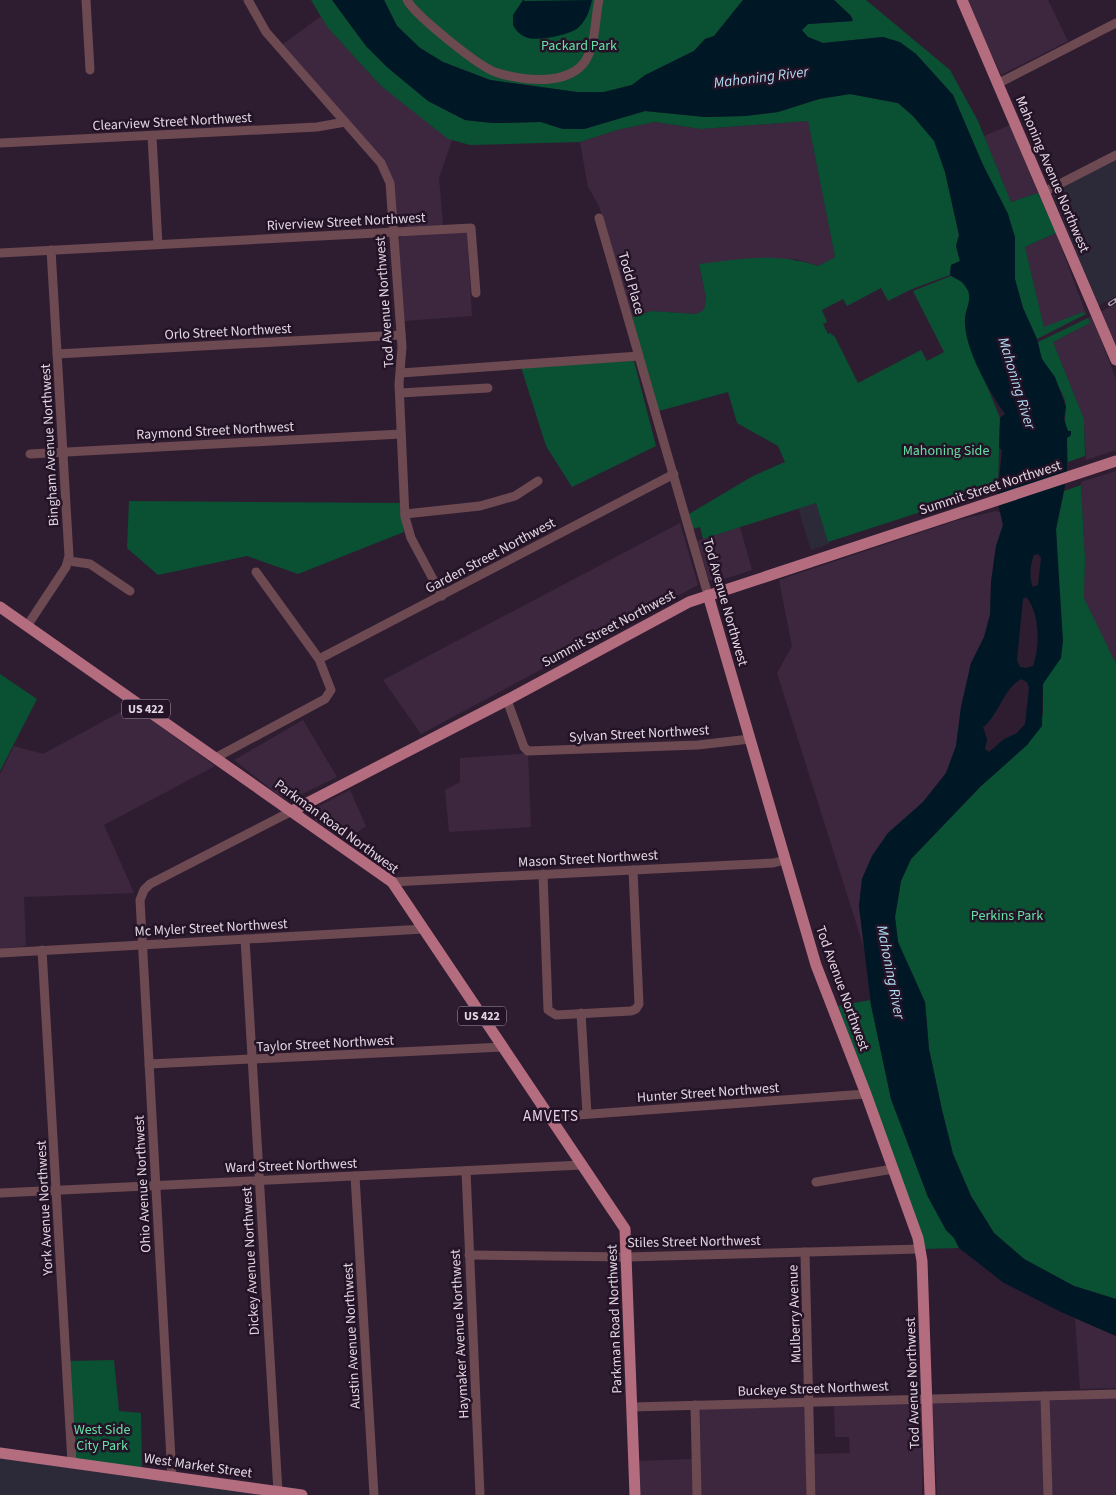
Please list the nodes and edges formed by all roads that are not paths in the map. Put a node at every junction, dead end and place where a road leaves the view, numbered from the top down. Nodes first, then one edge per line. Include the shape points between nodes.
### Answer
1 (86, 0) edge
2 (248, 0) edge
3 (407, 0) edge
4 (598, 0) edge
5 (962, 0) edge
6 (1116, 23) edge
7 (90, 70) dead end
8 (998, 84) junction
9 (345, 122) junction
10 (152, 137) junction
11 (0, 142) edge
12 (1116, 155) edge
13 (1044, 192) junction
14 (599, 218) dead end
15 (394, 232) junction
16 (158, 244) junction
17 (52, 250) junction
18 (0, 253) edge
19 (476, 294) dead end
20 (401, 335) junction
21 (57, 354) junction
22 (639, 356) junction
23 (1116, 358) edge
24 (401, 373) junction
25 (488, 388) dead end
26 (400, 394) junction
27 (401, 434) junction
28 (63, 451) junction
29 (30, 454) dead end
30 (1116, 462) edge
31 (674, 474) junction
32 (538, 481) dead end
33 (404, 514) junction
34 (69, 561) junction
35 (256, 572) dead end
36 (130, 591) dead end
37 (708, 595) junction
38 (442, 596) junction
39 (0, 607) edge
40 (27, 626) junction
41 (318, 659) junction
42 (507, 700) junction
43 (750, 739) junction
44 (215, 758) junction
45 (292, 811) junction
46 (785, 860) junction
47 (633, 870) junction
48 (544, 874) junction
49 (392, 882) junction
50 (144, 890) joint
51 (424, 929) junction
52 (244, 939) junction
53 (141, 944) junction
54 (42, 950) junction
55 (0, 953) edge
56 (581, 1013) junction
57 (503, 1047) junction
58 (252, 1060) junction
59 (149, 1064) junction
60 (866, 1094) junction
61 (587, 1114) junction
62 (550, 1117) junction
63 (583, 1165) junction
64 (893, 1169) junction
65 (466, 1171) junction
66 (355, 1176) junction
67 (260, 1180) junction
68 (816, 1182) dead end
69 (155, 1185) junction
70 (56, 1190) junction
71 (0, 1193) edge
72 (920, 1249) junction
73 (805, 1252) junction
74 (469, 1255) junction
75 (628, 1257) junction
76 (1116, 1394) edge
77 (1044, 1396) junction
78 (928, 1399) junction
79 (810, 1402) junction
80 (695, 1405) junction
81 (632, 1407) junction
82 (0, 1453) edge
83 (72, 1463) junction
84 (172, 1477) junction
85 (278, 1492) junction
86 (302, 1495) edge
87 (374, 1495) edge
88 (480, 1495) edge
89 (635, 1495) edge
90 (697, 1495) edge
91 (810, 1495) edge
92 (930, 1495) edge
93 (1048, 1495) edge

1 - 7 street
2 - 9 street, Tod Avenue Northwest via 266,32
3 - 4 street via 411,8 438,31 496,73 532,78 561,78 580,67 593,42
5 - 8 main road, Mahoning Avenue Northwest
6 - 8 street
8 - 13 main road, Mahoning Avenue Northwest
9 - 10 street, Clearview Street Northwest via 317,127
9 - 15 street, Tod Avenue Northwest via 381,163 388,176
10 - 11 street, Clearview Street Northwest
10 - 16 street
12 - 13 street
13 - 23 main road, Mahoning Avenue Northwest
14 - 22 street, Todd Place
15 - 16 street, Riverview Street Northwest
15 - 19 street, Riverview Street Northwest via 470,228
15 - 20 street, Tod Avenue Northwest
16 - 17 street, Riverview Street Northwest
17 - 18 street
17 - 21 street, Bingham Avenue Northwest
20 - 21 street, Orlo Street Northwest
20 - 24 street, Tod Avenue Northwest
21 - 28 street, Bingham Avenue Northwest
22 - 24 street, Tod Avenue Northwest
22 - 31 street, Tod Avenue Northwest
24 - 26 street
25 - 26 street
26 - 27 street
27 - 28 street, Raymond Street Northwest
27 - 33 street
28 - 29 street, Raymond Street Northwest
28 - 34 street, Bingham Avenue Northwest
30 - 37 main road, Summit Street Northwest
31 - 37 street, Tod Avenue Northwest
31 - 38 street, Garden Street Northwest
32 - 33 street via 515,496 480,506
33 - 38 street via 412,538
34 - 36 street via 90,564
34 - 40 street
35 - 41 street
37 - 42 main road, Summit Street Northwest via 683,605
37 - 43 main road, Tod Avenue Northwest
38 - 41 street, Garden Street Northwest
39 - 40 main road, Parkman Road Northwest / US 422
40 - 44 main road, Parkman Road Northwest / US 422
41 - 44 street via 331,686 331,692 325,699
42 - 43 street, Sylvan Street Northwest via 528,751 698,745
42 - 45 main road, Summit Street Northwest
43 - 46 main road, Tod Avenue Northwest
44 - 45 main road, Parkman Road Northwest / US 422
45 - 49 main road, Parkman Road Northwest / US 422
45 - 50 street, Summit Street Northwest
46 - 47 street, Mason Street Northwest
46 - 60 main road, Tod Avenue Northwest via 816,965
47 - 48 street, Mason Street Northwest
47 - 56 street via 638,1007 631,1011
48 - 49 street, Mason Street Northwest
48 - 56 street via 548,1010 556,1014
49 - 51 main road, Parkman Road Northwest / US 422
50 - 53 street, Ohio Avenue Northwest via 140,903
51 - 52 street, Mc Myler Street Northwest
51 - 57 main road, Parkman Road Northwest / US 422
52 - 53 street, Mc Myler Street Northwest
52 - 58 street, Dickey Avenue Northwest
53 - 54 street, Mc Myler Street Northwest
53 - 59 street, Ohio Avenue Northwest
54 - 55 street, Mc Myler Street Northwest
54 - 70 street, York Avenue Northwest
56 - 61 street
57 - 58 street, Taylor Street Northwest
57 - 62 main road, Parkman Road Northwest / US 422
58 - 59 street, Taylor Street Northwest
58 - 67 street, Dickey Avenue Northwest
59 - 69 street, Ohio Avenue Northwest
60 - 61 street, Hunter Street Northwest
60 - 64 main road, Tod Avenue Northwest
61 - 62 street, Hunter Street Northwest
62 - 63 main road, Parkman Road Northwest / US 422
63 - 65 street, Ward Street Northwest
63 - 75 main road, Parkman Road Northwest / US 422 via 625,1229
64 - 68 street
64 - 72 main road, Tod Avenue Northwest
65 - 66 street, Ward Street Northwest
65 - 74 street, Haymaker Avenue Northwest
66 - 67 street, Ward Street Northwest
66 - 87 street, Austin Avenue Northwest
67 - 69 street, Ward Street Northwest
67 - 85 street, Dickey Avenue Northwest
69 - 70 street, Ward Street Northwest
69 - 84 street, Ohio Avenue Northwest
70 - 71 street, Ward Street Northwest
70 - 83 street, York Avenue Northwest
72 - 73 street, Stiles Street Northwest
72 - 78 main road, Tod Avenue Northwest
73 - 75 street, Stiles Street Northwest
73 - 79 street, Mulberry Avenue
74 - 75 street, Stiles Street Northwest
74 - 88 street, Haymaker Avenue Northwest
75 - 81 main road, Parkman Road Northwest / US 422
76 - 77 street, Buckeye Street Northwest
77 - 78 street, Buckeye Street Northwest
77 - 93 street
78 - 79 street, Buckeye Street Northwest
78 - 92 main road, Tod Avenue Northwest
79 - 80 street, Buckeye Street Northwest
79 - 91 street, Mulberry Avenue
80 - 81 street, Buckeye Street Northwest
80 - 90 street
81 - 89 main road, Parkman Road Northwest / US 422
82 - 83 main road, West Market Street
83 - 84 main road, West Market Street
84 - 85 main road, West Market Street
85 - 86 main road, West Market Street

